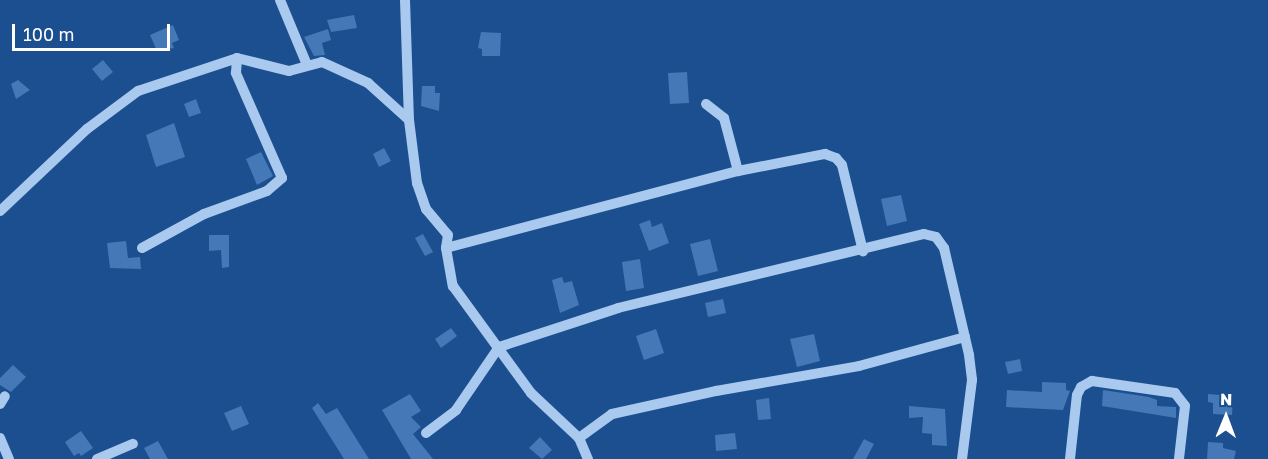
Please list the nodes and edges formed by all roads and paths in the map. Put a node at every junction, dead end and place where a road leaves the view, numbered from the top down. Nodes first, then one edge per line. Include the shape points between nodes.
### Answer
1 (280, 0) edge
2 (405, 0) edge
3 (237, 58) junction
4 (307, 65) junction
5 (706, 104) dead end
6 (410, 120) junction
7 (738, 171) junction
8 (0, 211) edge
9 (142, 248) dead end
10 (446, 248) junction
11 (863, 251) junction
12 (965, 337) junction
13 (499, 347) junction
14 (426, 433) dead end
15 (0, 438) edge
16 (579, 438) junction
17 (133, 444) dead end
18 (9, 459) edge
19 (97, 459) edge
20 (588, 459) edge
21 (962, 459) edge
22 (1070, 459) edge
23 (1179, 459) edge

1 - 4 street
2 - 6 street
3 - 4 street via 289,71
3 - 8 street via 192,69 138,91 87,129
3 - 9 street via 236,73 282,178 267,191 204,214
4 - 6 street via 322,62 369,83
5 - 7 street via 724,118
6 - 10 street via 417,183 426,209 448,235
7 - 10 street
7 - 11 street via 825,154 836,158 842,165
10 - 13 street via 453,286
11 - 12 street via 924,234 936,237 944,248
11 - 13 street via 618,308
12 - 16 street via 859,366 612,414
12 - 21 street via 972,380
13 - 14 street via 456,410
13 - 16 street via 531,393
15 - 18 street
16 - 20 street
17 - 19 street
22 - 23 street via 1077,396 1081,387 1092,381 1175,393 1185,406

